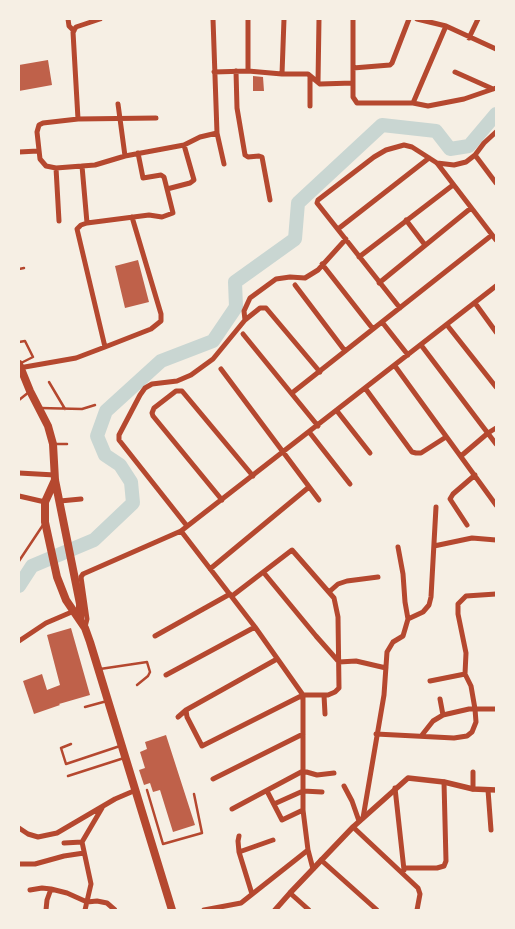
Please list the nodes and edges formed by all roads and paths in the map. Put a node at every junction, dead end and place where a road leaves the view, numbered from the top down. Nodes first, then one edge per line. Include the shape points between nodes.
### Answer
1 (68, 19) edge
2 (98, 19) edge
3 (213, 19) edge
4 (248, 19) edge
5 (284, 19) edge
6 (319, 19) edge
7 (353, 19) edge
8 (410, 19) edge
9 (417, 19) edge
10 (424, 19) edge
11 (478, 19) edge
12 (446, 26) junction
13 (73, 32) junction
14 (469, 38) junction
15 (496, 49) edge
16 (353, 68) junction
17 (236, 71) junction
18 (248, 71) junction
19 (214, 72) junction
20 (454, 72) dead end
21 (282, 74) junction
22 (310, 76) junction
23 (318, 82) junction
24 (353, 83) junction
25 (495, 89) edge
26 (413, 103) junction
27 (118, 104) dead end
28 (310, 106) dead end
29 (120, 118) junction
30 (156, 118) dead end
31 (78, 119) junction
32 (496, 132) edge
33 (217, 133) junction
34 (184, 145) junction
35 (38, 151) junction
36 (19, 152) edge
37 (138, 153) junction
38 (475, 155) junction
39 (125, 156) junction
40 (429, 158) junction
41 (437, 163) junction
42 (224, 164) dead end
43 (82, 166) junction
44 (56, 168) junction
45 (496, 183) edge
46 (453, 185) junction
47 (168, 189) junction
48 (270, 200) dead end
49 (471, 208) junction
50 (132, 217) junction
51 (406, 220) junction
52 (58, 221) dead end
53 (87, 224) junction
54 (338, 229) junction
55 (492, 235) junction
56 (346, 240) junction
57 (496, 240) edge
58 (426, 245) junction
59 (359, 257) junction
60 (322, 264) junction
61 (24, 268) dead end
62 (19, 269) edge
63 (379, 282) junction
64 (295, 285) dead end
65 (496, 286) edge
66 (475, 303) junction
67 (400, 308) junction
68 (245, 320) junction
69 (382, 322) junction
70 (447, 325) junction
71 (373, 329) junction
72 (496, 332) edge
73 (243, 334) dead end
74 (19, 342) edge
75 (421, 345) junction
76 (105, 347) junction
77 (345, 351) junction
78 (408, 355) junction
79 (19, 366) edge
80 (395, 366) junction
81 (221, 369) dead end
82 (320, 372) junction
83 (49, 382) dead end
84 (496, 386) edge
85 (365, 388) junction
86 (30, 391) junction
87 (292, 393) junction
88 (19, 400) edge
89 (95, 405) dead end
90 (38, 408) junction
91 (65, 409) junction
92 (337, 410) junction
93 (318, 426) junction
94 (496, 428) edge
95 (310, 433) junction
96 (488, 433) junction
97 (446, 437) junction
98 (53, 444) junction
99 (67, 444) dead end
100 (496, 444) edge
101 (283, 453) junction
102 (370, 453) dead end
103 (461, 456) junction
104 (19, 473) edge
105 (474, 475) junction
106 (253, 476) junction
107 (55, 478) junction
108 (350, 484) dead end
109 (309, 488) junction
110 (19, 496) edge
111 (81, 499) dead end
112 (222, 500) junction
113 (319, 500) dead end
114 (45, 502) junction
115 (60, 502) junction
116 (496, 504) edge
117 (436, 507) dead end
118 (45, 522) junction
119 (467, 525) dead end
120 (188, 526) junction
121 (182, 531) junction
122 (496, 540) edge
123 (434, 546) junction
124 (398, 547) dead end
125 (19, 561) edge
126 (210, 569) junction
127 (264, 573) junction
128 (378, 577) dead end
129 (329, 592) junction
130 (496, 594) edge
131 (231, 595) junction
132 (74, 611) junction
133 (80, 620) junction
134 (408, 620) junction
135 (255, 627) junction
136 (85, 628) junction
137 (155, 636) dead end
138 (19, 641) edge
139 (277, 659) junction
140 (339, 662) junction
141 (386, 668) junction
142 (98, 669) junction
143 (464, 674) junction
144 (166, 675) dead end
145 (430, 680) dead end
146 (137, 685) dead end
147 (303, 694) junction
148 (324, 695) junction
149 (440, 699) dead end
150 (108, 701) junction
151 (85, 707) dead end
152 (496, 709) edge
153 (186, 710) junction
154 (475, 710) junction
155 (325, 714) dead end
156 (443, 715) junction
157 (178, 717) dead end
158 (303, 734) junction
159 (376, 734) junction
160 (422, 735) junction
161 (71, 744) dead end
162 (122, 746) junction
163 (125, 757) junction
164 (303, 771) junction
165 (473, 772) dead end
166 (334, 773) dead end
167 (68, 776) dead end
168 (213, 779) dead end
169 (444, 782) junction
170 (344, 786) dead end
171 (395, 788) junction
172 (473, 789) junction
173 (147, 790) dead end
174 (488, 790) junction
175 (496, 790) edge
176 (266, 791) junction
177 (303, 791) junction
178 (322, 792) dead end
179 (137, 794) junction
180 (148, 794) junction
181 (194, 794) dead end
182 (274, 804) junction
183 (102, 807) junction
184 (232, 810) dead end
185 (303, 810) junction
186 (361, 819) junction
187 (157, 822) junction
188 (353, 827) junction
189 (19, 828) edge
190 (159, 828) junction
191 (147, 829) junction
192 (492, 830) dead end
193 (240, 836) dead end
194 (273, 840) dead end
195 (82, 842) junction
196 (64, 843) dead end
197 (308, 850) junction
198 (239, 852) junction
199 (84, 853) junction
200 (321, 860) junction
201 (19, 864) edge
202 (404, 868) junction
203 (313, 869) junction
204 (404, 875) junction
205 (52, 889) junction
206 (30, 890) dead end
207 (290, 893) junction
208 (252, 894) junction
209 (87, 902) junction
210 (46, 910) edge
211 (85, 910) edge
212 (115, 910) edge
213 (172, 910) edge
214 (204, 910) edge
215 (275, 910) edge
216 (310, 910) edge
217 (377, 910) edge
218 (417, 910) edge

1 - 13 street
2 - 13 street
3 - 19 street
4 - 18 street
5 - 21 street
6 - 23 street
7 - 16 street
8 - 16 street via 390,65
9 - 10 street
10 - 12 street
11 - 14 street
12 - 14 street
12 - 26 street
13 - 31 street
14 - 15 street
16 - 24 street
17 - 18 street
17 - 19 street
17 - 48 street via 237,108 245,155 262,157
18 - 21 street
19 - 33 street
20 - 25 street
21 - 22 street
22 - 23 street
22 - 28 street
23 - 24 street via 324,85
24 - 26 street via 357,103
25 - 26 street via 428,106
27 - 29 street
29 - 30 street
29 - 31 street
29 - 39 street
31 - 35 street via 39,125
32 - 38 street
33 - 34 street
33 - 42 street
34 - 37 street
34 - 47 street via 194,180
35 - 36 street
35 - 44 street via 44,165
37 - 39 street
37 - 47 street via 143,178 163,176
38 - 41 street via 454,165
38 - 45 street
39 - 43 street
40 - 41 street
40 - 54 street
40 - 54 street via 404,145 386,150 318,200 317,203
41 - 46 street
43 - 44 street
43 - 53 street
44 - 52 street
46 - 49 street
46 - 51 street
47 - 50 street via 171,214
49 - 55 street
49 - 58 street
50 - 53 street
50 - 76 street via 161,321
51 - 58 street
51 - 59 street
53 - 76 street via 79,226 77,231
54 - 56 street
55 - 57 street
55 - 67 street
56 - 59 street
56 - 60 street
58 - 63 street
59 - 63 street
60 - 68 street via 305,278 276,279 250,298 244,311
60 - 71 street
61 - 62 lane
63 - 67 street
64 - 77 street
65 - 66 street
66 - 70 street
66 - 72 street
67 - 69 street
68 - 82 street via 260,308 266,308
68 - 120 street via 213,359 191,375 145,388 119,435 119,440
69 - 71 street
69 - 78 street
70 - 75 street
70 - 84 street
71 - 77 street
73 - 87 street
74 - 79 lane via 25,340 33,357
75 - 78 street
75 - 96 street
76 - 79 street via 76,358
77 - 82 street
78 - 80 street
79 - 86 main road
80 - 85 street
80 - 97 street
81 - 101 street
82 - 87 street
83 - 91 lane
85 - 92 street
85 - 97 street via 412,452 421,453
86 - 88 lane
86 - 90 main road
87 - 93 street
89 - 91 lane
90 - 91 lane
90 - 98 main road
92 - 93 street
92 - 102 street
93 - 95 street
94 - 96 street
95 - 101 street
95 - 108 street
96 - 100 street
96 - 103 street
97 - 103 street
98 - 99 lane
98 - 107 main road
101 - 106 street
101 - 109 street
103 - 105 street
104 - 107 street
105 - 116 street
105 - 119 street via 450,499
106 - 112 street
106 - 112 street via 182,391 176,391 154,408 153,416
107 - 114 main road
107 - 115 main road
109 - 113 street
109 - 126 street
110 - 114 street
111 - 115 street
112 - 120 street
114 - 118 main road
115 - 133 main road via 80,604
117 - 123 street
118 - 125 lane
118 - 132 main road via 57,577
120 - 121 street
121 - 126 street
121 - 136 street via 83,574
122 - 123 street via 472,538
123 - 134 street via 429,605
124 - 134 street
126 - 131 street
127 - 129 street via 292,550
127 - 131 street
127 - 140 street
128 - 129 street via 347,581
129 - 140 street via 334,598 338,616
130 - 143 street via 466,596 458,604 466,653
131 - 135 street
131 - 137 street
132 - 133 main road
132 - 138 street via 46,623
133 - 136 main road
134 - 141 street via 403,636 393,642 387,652
135 - 139 street
135 - 144 street
136 - 142 main road
139 - 147 street
139 - 153 street
140 - 141 street via 356,661
140 - 148 street via 339,688
141 - 159 street
142 - 146 lane via 148,662 150,672
142 - 150 main road
143 - 145 street
143 - 154 street via 471,686
147 - 148 street
147 - 153 street via 202,746
147 - 158 street
148 - 155 street
149 - 156 street
150 - 151 lane
150 - 162 main road
152 - 154 street
153 - 157 street
154 - 156 street
154 - 160 street via 474,729 467,736
156 - 160 street via 433,721
158 - 164 street
158 - 168 street
159 - 160 street
159 - 186 street
161 - 162 lane via 61,748 66,764
162 - 163 main road
163 - 167 lane
163 - 179 main road
164 - 166 street via 317,775
164 - 176 street
164 - 177 street
165 - 172 street
169 - 171 street via 408,778
169 - 172 street
169 - 202 street via 444,866
170 - 186 street
171 - 186 street
171 - 202 street
172 - 174 street
173 - 180 lane
174 - 175 street
174 - 192 street
176 - 182 street
176 - 184 street
177 - 178 street
177 - 182 street
177 - 185 street
179 - 180 lane
179 - 183 street
179 - 191 main road
180 - 187 lane
181 - 190 lane via 202,833 163,844
182 - 185 street via 282,820
183 - 189 street via 57,833 38,837
183 - 195 street
185 - 197 street
186 - 188 street
187 - 190 lane
187 - 191 lane
188 - 200 street
188 - 204 street
190 - 191 lane
191 - 213 main road
193 - 198 street
194 - 198 street
195 - 196 street
195 - 199 street
197 - 203 street
197 - 208 street
198 - 208 street
199 - 201 street via 36,864
199 - 209 street via 92,884
200 - 203 street
200 - 217 street
202 - 204 street
203 - 207 street
204 - 218 street via 418,888
205 - 206 street
205 - 209 street
205 - 210 street
207 - 215 street
207 - 216 street
208 - 214 street via 237,905
209 - 211 street
209 - 212 street via 97,901

